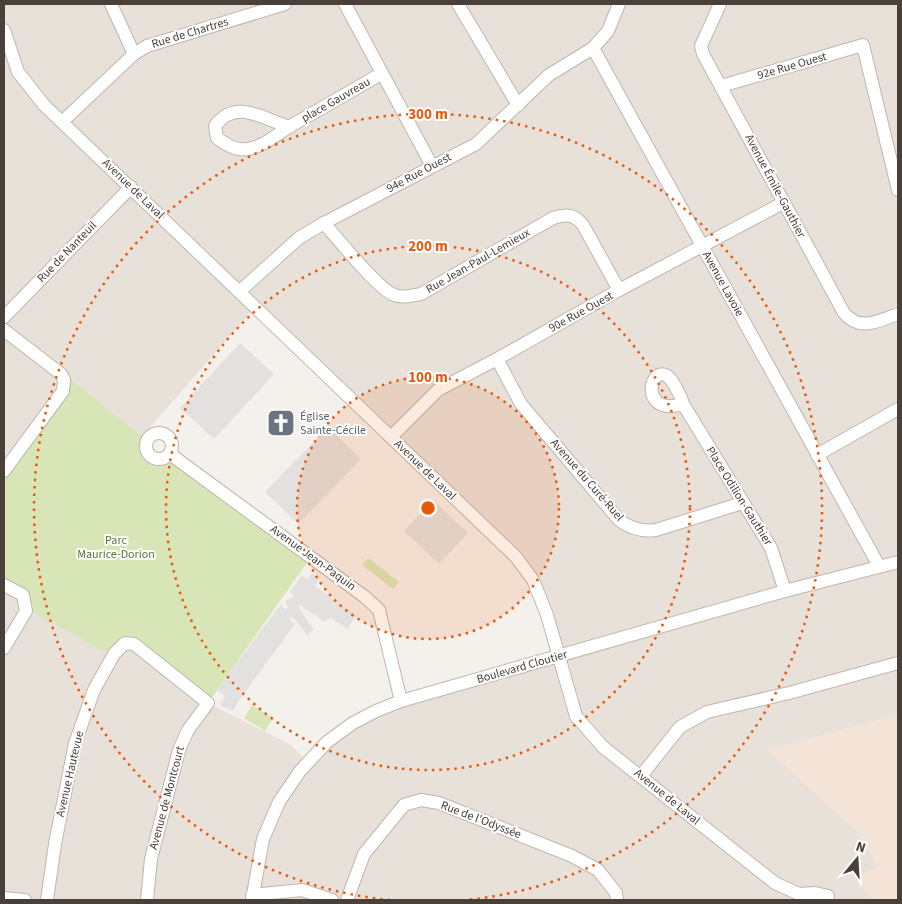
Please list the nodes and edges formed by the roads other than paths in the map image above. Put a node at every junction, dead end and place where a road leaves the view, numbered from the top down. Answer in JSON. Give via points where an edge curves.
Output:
{"nodes":[{"id":1,"x":110,"y":4,"type":"edge"},
{"id":2,"x":285,"y":4,"type":"edge"},
{"id":3,"x":345,"y":4,"type":"edge"},
{"id":4,"x":458,"y":4,"type":"edge"},
{"id":5,"x":619,"y":4,"type":"edge"},
{"id":6,"x":720,"y":4,"type":"edge"},
{"id":7,"x":4,"y":30,"type":"edge"},
{"id":8,"x":593,"y":48,"type":"junction"},
{"id":9,"x":134,"y":54,"type":"junction"},
{"id":10,"x":382,"y":73,"type":"junction"},
{"id":11,"x":721,"y":86,"type":"junction"},
{"id":12,"x":518,"y":105,"type":"junction"},
{"id":13,"x":62,"y":122,"type":"junction"},
{"id":14,"x":290,"y":127,"type":"junction"},
{"id":15,"x":432,"y":166,"type":"junction"},
{"id":16,"x":131,"y":187,"type":"junction"},
{"id":17,"x":898,"y":190,"type":"edge"},
{"id":18,"x":783,"y":203,"type":"junction"},
{"id":19,"x":324,"y":223,"type":"junction"},
{"id":20,"x":702,"y":247,"type":"junction"},
{"id":21,"x":619,"y":290,"type":"junction"},
{"id":22,"x":240,"y":291,"type":"junction"},
{"id":23,"x":898,"y":314,"type":"edge"},
{"id":24,"x":4,"y":317,"type":"edge"},
{"id":25,"x":4,"y":330,"type":"edge"},
{"id":26,"x":497,"y":359,"type":"junction"},
{"id":27,"x":683,"y":404,"type":"dead end"},
{"id":28,"x":898,"y":409,"type":"edge"},
{"id":29,"x":391,"y":437,"type":"junction"},
{"id":30,"x":170,"y":454,"type":"dead end"},
{"id":31,"x":817,"y":455,"type":"junction"},
{"id":32,"x":4,"y":471,"type":"edge"},
{"id":33,"x":742,"y":503,"type":"junction"},
{"id":34,"x":898,"y":562,"type":"edge"},
{"id":35,"x":879,"y":566,"type":"junction"},
{"id":36,"x":4,"y":585,"type":"edge"},
{"id":37,"x":785,"y":591,"type":"junction"},
{"id":38,"x":4,"y":648,"type":"edge"},
{"id":39,"x":558,"y":656,"type":"junction"},
{"id":40,"x":898,"y":663,"type":"edge"},
{"id":41,"x":401,"y":701,"type":"junction"},
{"id":42,"x":208,"y":703,"type":"joint"},
{"id":43,"x":641,"y":776,"type":"junction"},
{"id":44,"x":828,"y":896,"type":"dead end"},
{"id":45,"x":4,"y":898,"type":"edge"},
{"id":46,"x":252,"y":898,"type":"edge"},
{"id":47,"x":25,"y":900,"type":"edge"},
{"id":48,"x":47,"y":900,"type":"edge"},
{"id":49,"x":147,"y":900,"type":"edge"},
{"id":50,"x":332,"y":900,"type":"edge"},
{"id":51,"x":348,"y":900,"type":"edge"},
{"id":52,"x":618,"y":900,"type":"edge"}],
"edges":[{"from":1,"to":9,"type":"street"},
{"from":2,"to":9,"type":"street","name":"Rue de Chartres","via":[[147,46]]},
{"from":3,"to":10,"type":"street"},
{"from":4,"to":12,"type":"street"},
{"from":5,"to":8,"type":"street","via":[[608,31]]},
{"from":6,"to":11,"type":"street","name":"Avenue Émile-Gauthier","via":[[702,46],[703,54]]},
{"from":7,"to":13,"type":"street","name":"Avenue de Laval","via":[[18,72]]},
{"from":8,"to":12,"type":"street","name":"94e Rue Ouest","via":[[549,75]]},
{"from":8,"to":20,"type":"street","name":"Avenue Lavoie"},
{"from":9,"to":13,"type":"street","name":"Rue de Chartres"},
{"from":10,"to":14,"type":"street","name":"place Gauvreau"},
{"from":10,"to":15,"type":"street"},
{"from":11,"to":17,"type":"street","name":"92e Rue Ouest","via":[[863,45]]},
{"from":11,"to":18,"type":"street","name":"Avenue Émile-Gauthier"},
{"from":12,"to":15,"type":"street","name":"94e Rue Ouest","via":[[476,144]]},
{"from":13,"to":16,"type":"street","name":"Avenue de Laval"},
{"from":14,"to":14,"type":"street","name":"place Gauvreau","via":[[266,143],[238,149],[217,138],[215,126],[220,118],[240,111]]},
{"from":15,"to":19,"type":"street","name":"94e Rue Ouest"},
{"from":16,"to":22,"type":"street","name":"Avenue de Laval"},
{"from":16,"to":24,"type":"street","name":"Rue de Nanteuil"},
{"from":18,"to":20,"type":"street","name":"90e Rue Ouest"},
{"from":18,"to":23,"type":"street","name":"Avenue Émile-Gauthier","via":[[850,320],[864,324]]},
{"from":19,"to":21,"type":"street","name":"Rue Jean-Paul-Lemieux","via":[[384,290],[399,297],[409,297],[421,294],[553,218],[570,215],[583,225]]},
{"from":19,"to":22,"type":"street","name":"94e Rue Ouest","via":[[299,238]]},
{"from":20,"to":21,"type":"street","name":"90e Rue Ouest"},
{"from":20,"to":31,"type":"street","name":"Avenue Lavoie"},
{"from":21,"to":26,"type":"street","name":"90e Rue Ouest"},
{"from":22,"to":29,"type":"street","name":"Avenue de Laval"},
{"from":25,"to":32,"type":"street","via":[[61,374],[64,380],[63,391]]},
{"from":26,"to":29,"type":"street","name":"90e Rue Ouest","via":[[438,390]]},
{"from":26,"to":33,"type":"street","name":"Avenue du Curé-Ruel","via":[[522,404],[627,526],[645,532],[656,530]]},
{"from":27,"to":33,"type":"street","name":"Place Odilion-Gauthier"},
{"from":28,"to":31,"type":"street"},
{"from":29,"to":39,"type":"street","name":"Avenue de Laval","via":[[516,557],[534,580]]},
{"from":30,"to":41,"type":"street","name":"Avenue Jean-Paquin","via":[[365,596],[378,610]]},
{"from":31,"to":35,"type":"street","name":"Avenue Lavoie"},
{"from":33,"to":37,"type":"street","name":"Place Odilion-Gauthier","via":[[771,548]]},
{"from":34,"to":35,"type":"street","name":"Boulevard Cloutier"},
{"from":35,"to":37,"type":"street","name":"Boulevard Cloutier"},
{"from":36,"to":38,"type":"street","via":[[23,595],[26,611]]},
{"from":37,"to":39,"type":"street","name":"Boulevard Cloutier"},
{"from":39,"to":41,"type":"street","name":"Boulevard Cloutier"},
{"from":39,"to":43,"type":"street","name":"Avenue de Laval","via":[[576,716],[603,747]]},
{"from":40,"to":43,"type":"street","via":[[707,712],[680,727]]},
{"from":41,"to":46,"type":"street","name":"Boulevard Cloutier","via":[[353,723],[327,742],[300,771],[279,802],[262,838]]},
{"from":42,"to":48,"type":"street","name":"Avenue Hautevue","via":[[134,644],[124,643],[120,647],[94,690],[75,743]]},
{"from":42,"to":49,"type":"street","name":"Avenue de Montcourt","via":[[188,730],[179,750],[151,860]]},
{"from":43,"to":44,"type":"street","name":"Avenue de Laval","via":[[775,883],[799,894]]},
{"from":45,"to":47,"type":"street"},
{"from":46,"to":50,"type":"street","via":[[302,890]]},
{"from":51,"to":52,"type":"street","name":"Rue de l'Odyssée","via":[[364,854],[404,805],[421,800],[439,803],[572,856],[598,870]]}]}
